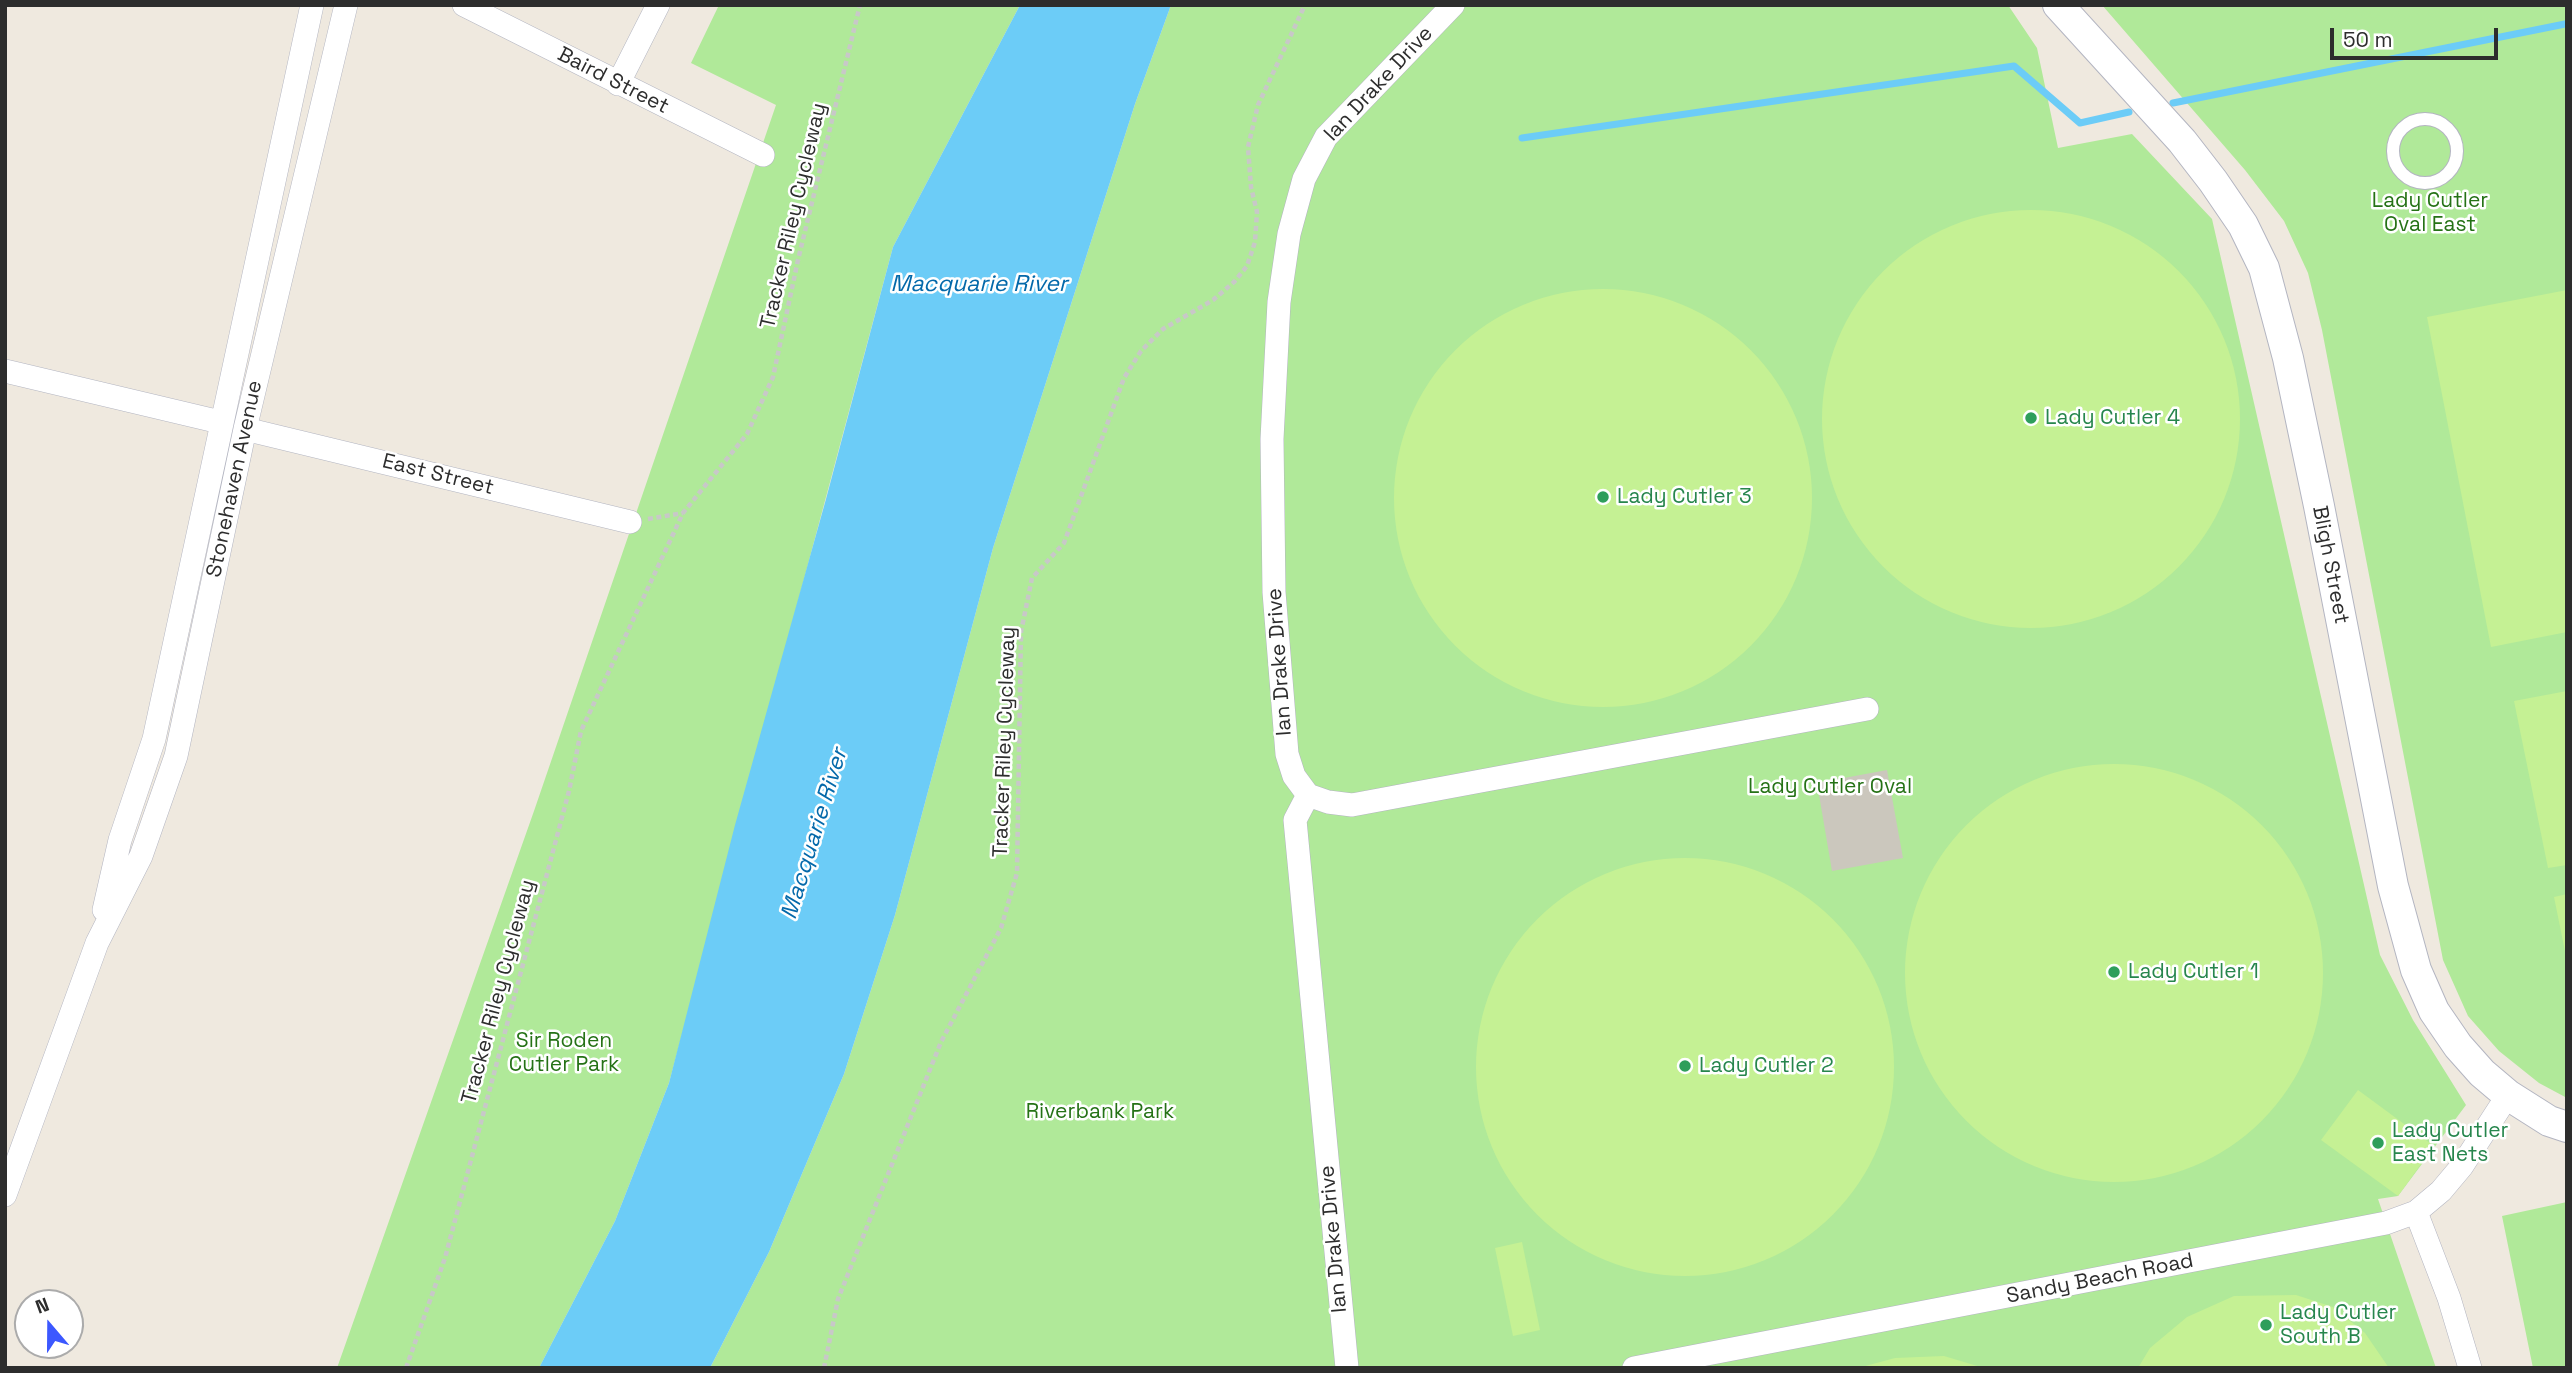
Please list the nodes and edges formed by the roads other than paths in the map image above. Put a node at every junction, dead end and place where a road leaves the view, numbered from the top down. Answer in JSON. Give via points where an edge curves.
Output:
{"nodes":[{"id":1,"x":312,"y":5,"type":"edge"},
{"id":2,"x":346,"y":5,"type":"edge"},
{"id":3,"x":464,"y":5,"type":"edge"},
{"id":4,"x":659,"y":5,"type":"edge"},
{"id":5,"x":1453,"y":5,"type":"edge"},
{"id":6,"x":2058,"y":5,"type":"edge"},
{"id":7,"x":618,"y":84,"type":"junction"},
{"id":8,"x":2417,"y":120,"type":"joint"},
{"id":9,"x":763,"y":155,"type":"dead end"},
{"id":10,"x":5,"y":371,"type":"edge"},
{"id":11,"x":220,"y":422,"type":"junction"},
{"id":12,"x":245,"y":429,"type":"junction"},
{"id":13,"x":630,"y":522,"type":"road end"},
{"id":14,"x":1867,"y":709,"type":"dead end"},
{"id":15,"x":1308,"y":795,"type":"junction"},
{"id":16,"x":97,"y":943,"type":"junction"},
{"id":17,"x":2508,"y":1094,"type":"junction"},
{"id":18,"x":2567,"y":1127,"type":"edge"},
{"id":19,"x":5,"y":1195,"type":"edge"},
{"id":20,"x":2416,"y":1212,"type":"junction"},
{"id":21,"x":1347,"y":1368,"type":"edge"},
{"id":22,"x":1634,"y":1368,"type":"edge"},
{"id":23,"x":2470,"y":1368,"type":"edge"}],
"edges":[{"from":1,"to":11,"type":"street","name":"Stonehaven Avenue"},
{"from":2,"to":12,"type":"street","name":"Stonehaven Avenue"},
{"from":3,"to":7,"type":"street","name":"Baird Street"},
{"from":4,"to":7,"type":"street"},
{"from":5,"to":15,"type":"street","name":"Ian Drake Drive","via":[[1326,137],[1304,179],[1289,234],[1279,302],[1272,439],[1274,592],[1287,754],[1294,776]]},
{"from":6,"to":17,"type":"street","name":"Bligh Street","via":[[2182,141],[2243,225],[2264,268],[2288,358],[2403,930],[2434,1012],[2482,1073]]},
{"from":7,"to":9,"type":"street","name":"Baird Street"},
{"from":8,"to":8,"type":"lane","via":[[2440,122],[2452,134],[2457,149],[2454,164],[2437,181],[2421,183],[2406,177],[2395,165],[2392,149],[2398,134]]},
{"from":10,"to":11,"type":"street"},
{"from":11,"to":16,"type":"street","name":"Stonehaven Avenue","via":[[154,739],[120,840]]},
{"from":12,"to":13,"type":"street","name":"East Street"},
{"from":12,"to":16,"type":"street","name":"Stonehaven Avenue","via":[[176,756],[141,856]]},
{"from":14,"to":15,"type":"street","via":[[1352,805]]},
{"from":15,"to":21,"type":"street","name":"Ian Drake Drive","via":[[1295,820]]},
{"from":16,"to":19,"type":"street","name":"Stonehaven Avenue"},
{"from":17,"to":18,"type":"street","name":"Bligh Street","via":[[2549,1121]]},
{"from":17,"to":20,"type":"street","name":"Sandy Beach Road","via":[[2462,1166]]},
{"from":20,"to":22,"type":"street","name":"Sandy Beach Road","via":[[2355,1231]]},
{"from":20,"to":23,"type":"street"}]}
